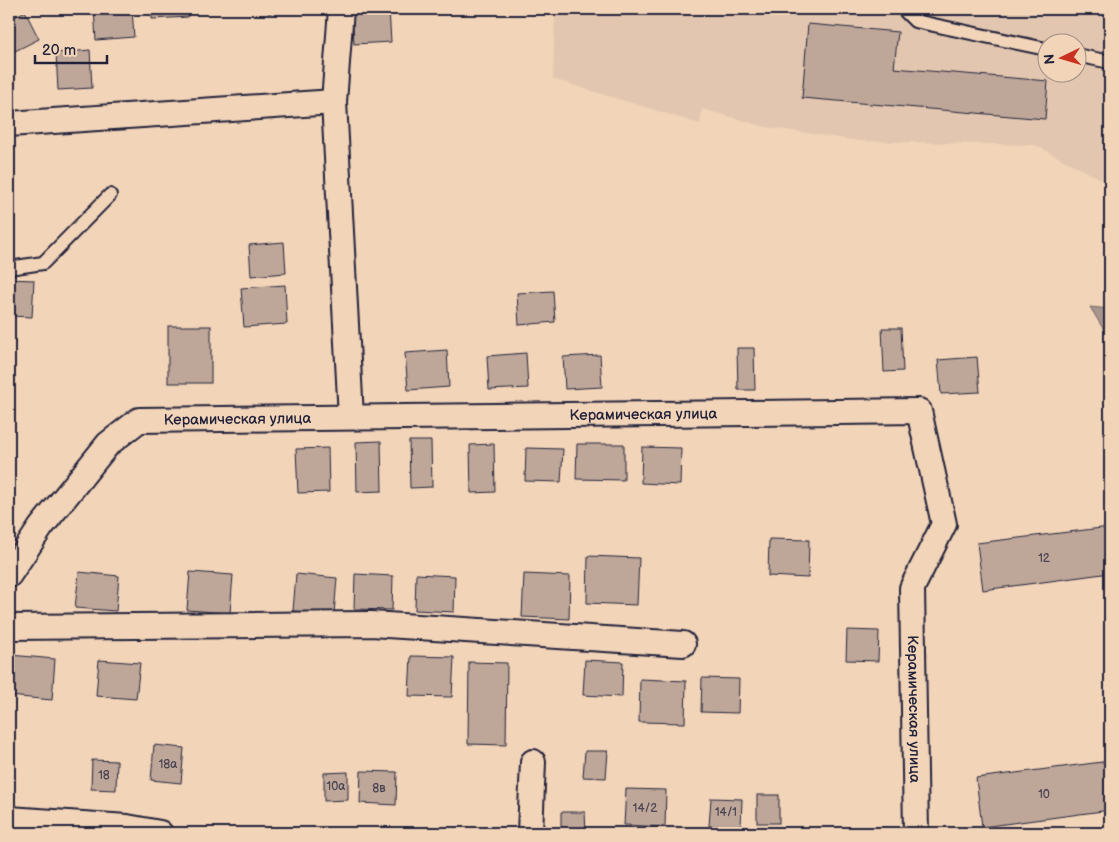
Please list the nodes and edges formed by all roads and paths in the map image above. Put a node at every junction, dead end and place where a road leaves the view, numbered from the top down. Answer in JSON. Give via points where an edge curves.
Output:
{"nodes":[{"id":1,"x":341,"y":9,"type":"edge"},
{"id":2,"x":903,"y":9,"type":"edge"},
{"id":3,"x":1036,"y":47,"type":"edge"},
{"id":4,"x":1086,"y":57,"type":"edge"},
{"id":5,"x":1110,"y":62,"type":"edge"},
{"id":6,"x":334,"y":102,"type":"junction"},
{"id":7,"x":9,"y":124,"type":"edge"},
{"id":8,"x":110,"y":195,"type":"dead end"},
{"id":9,"x":9,"y":268,"type":"edge"},
{"id":10,"x":351,"y":417,"type":"junction"},
{"id":11,"x":9,"y":575,"type":"edge"},
{"id":12,"x":9,"y":627,"type":"edge"},
{"id":13,"x":683,"y":644,"type":"dead end"},
{"id":14,"x":533,"y":762,"type":"dead end"},
{"id":15,"x":9,"y":820,"type":"edge"},
{"id":16,"x":160,"y":833,"type":"edge"},
{"id":17,"x":530,"y":833,"type":"edge"},
{"id":18,"x":916,"y":833,"type":"edge"}],
"edges":[{"from":1,"to":6,"type":"street"},
{"from":2,"to":3,"type":"lane","via":[[915,21]]},
{"from":4,"to":5,"type":"lane"},
{"from":6,"to":7,"type":"street"},
{"from":6,"to":10,"type":"street"},
{"from":8,"to":9,"type":"lane","via":[[43,263]]},
{"from":10,"to":11,"type":"street","name":"Керамическая улица","via":[[139,420],[108,444],[41,527]]},
{"from":10,"to":18,"type":"street","name":"Керамическая улица","via":[[919,411],[944,524],[912,588]]},
{"from":12,"to":13,"type":"street","via":[[371,624]]},
{"from":14,"to":17,"type":"street"},
{"from":15,"to":16,"type":"street","via":[[127,827]]}]}
